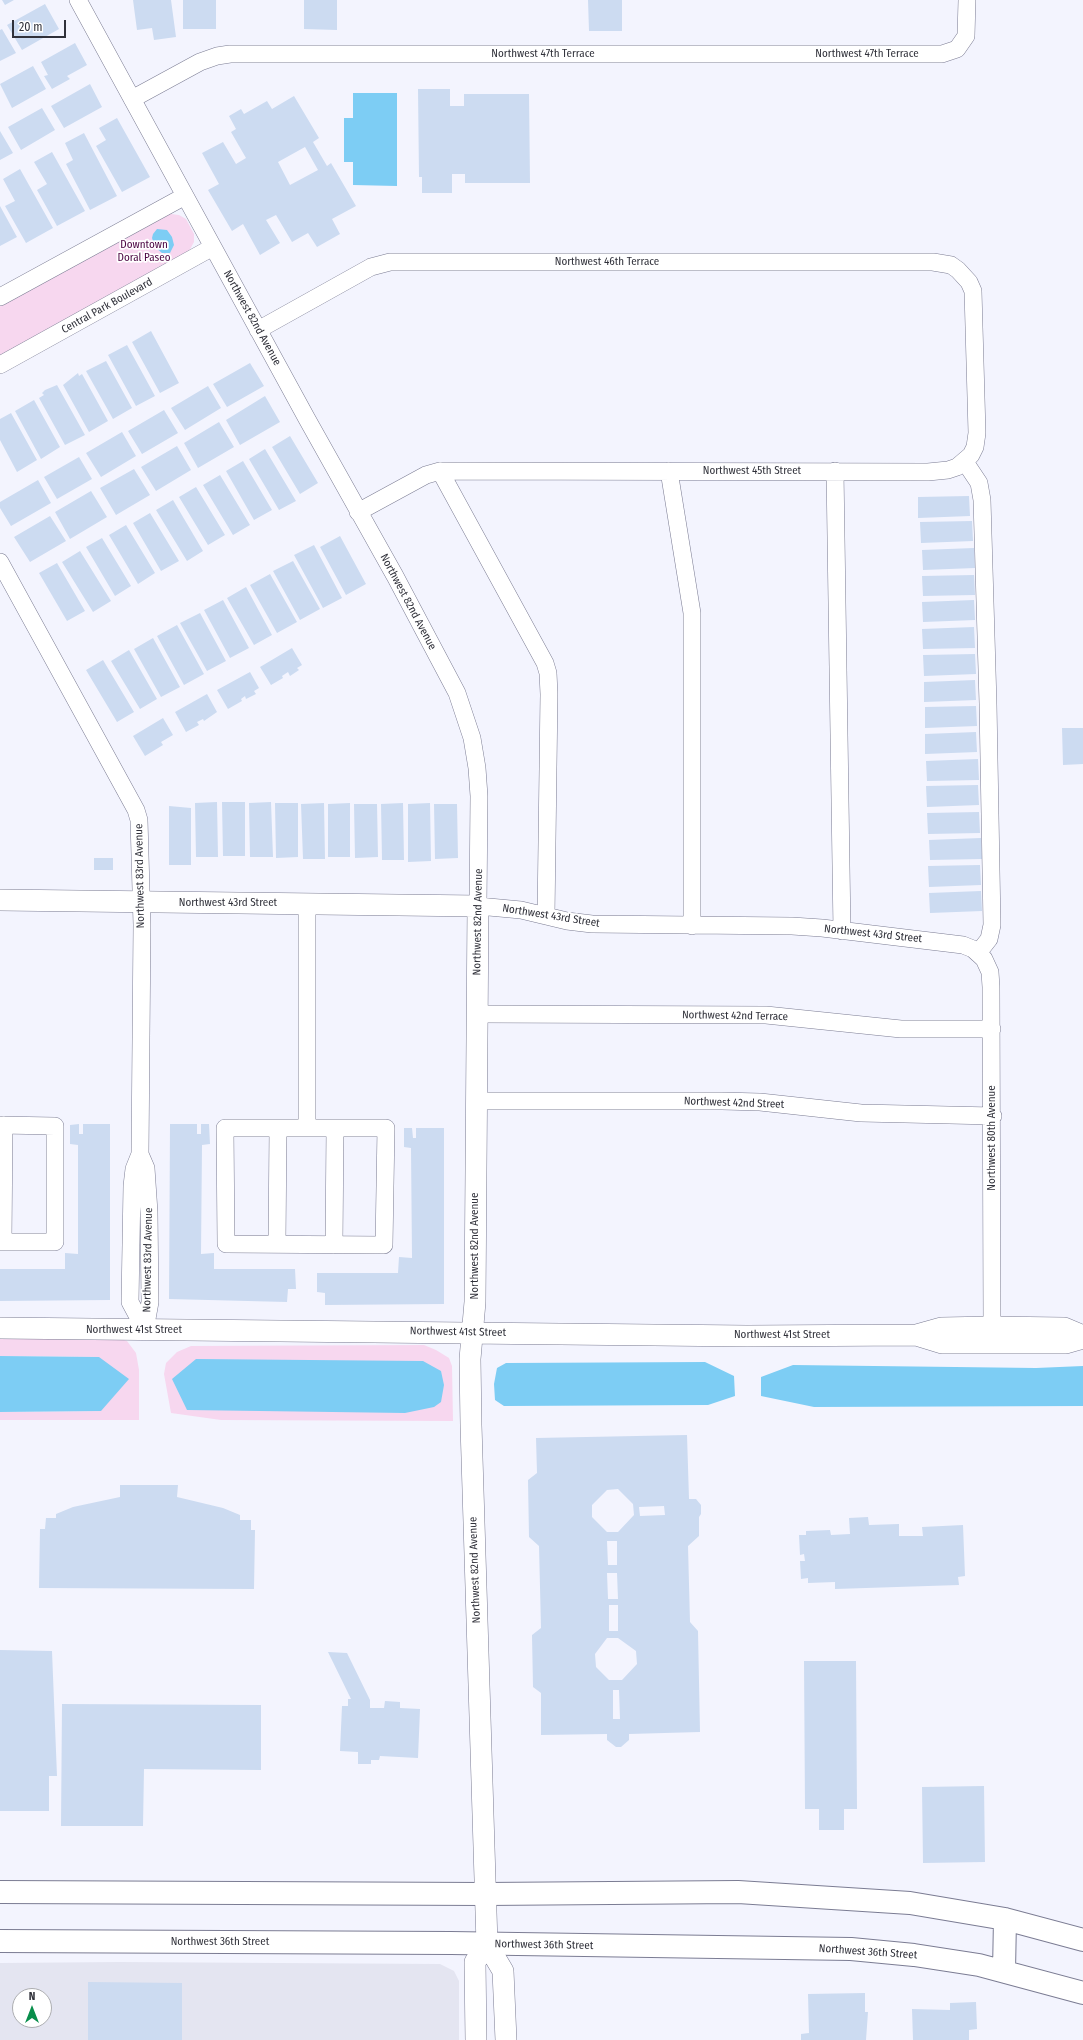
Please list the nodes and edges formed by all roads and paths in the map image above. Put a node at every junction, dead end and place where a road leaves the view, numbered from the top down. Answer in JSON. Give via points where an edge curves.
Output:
{"nodes":[{"id":1,"x":78,"y":0,"type":"edge"},
{"id":2,"x":966,"y":0,"type":"edge"},
{"id":3,"x":132,"y":99,"type":"junction"},
{"id":4,"x":185,"y":196,"type":"junction"},
{"id":5,"x":213,"y":247,"type":"junction"},
{"id":6,"x":0,"y":297,"type":"edge"},
{"id":7,"x":258,"y":330,"type":"junction"},
{"id":8,"x":0,"y":365,"type":"edge"},
{"id":9,"x":965,"y":462,"type":"junction"},
{"id":10,"x":440,"y":471,"type":"junction"},
{"id":11,"x":669,"y":471,"type":"junction"},
{"id":12,"x":835,"y":471,"type":"junction"},
{"id":13,"x":358,"y":512,"type":"junction"},
{"id":14,"x":0,"y":562,"type":"edge"},
{"id":15,"x":0,"y":900,"type":"edge"},
{"id":16,"x":142,"y":902,"type":"junction"},
{"id":17,"x":307,"y":904,"type":"junction"},
{"id":18,"x":478,"y":906,"type":"junction"},
{"id":19,"x":546,"y":916,"type":"junction"},
{"id":20,"x":692,"y":926,"type":"junction"},
{"id":21,"x":842,"y":931,"type":"junction"},
{"id":22,"x":978,"y":953,"type":"junction"},
{"id":23,"x":476,"y":1014,"type":"junction"},
{"id":24,"x":992,"y":1029,"type":"junction"},
{"id":25,"x":476,"y":1101,"type":"junction"},
{"id":26,"x":993,"y":1116,"type":"junction"},
{"id":27,"x":2,"y":1125,"type":"edge"},
{"id":28,"x":278,"y":1128,"type":"junction"},
{"id":29,"x":307,"y":1128,"type":"junction"},
{"id":30,"x":335,"y":1128,"type":"junction"},
{"id":31,"x":1,"y":1242,"type":"edge"},
{"id":32,"x":277,"y":1244,"type":"junction"},
{"id":33,"x":334,"y":1244,"type":"junction"},
{"id":34,"x":992,"y":1327,"type":"junction"},
{"id":35,"x":0,"y":1328,"type":"edge"},
{"id":36,"x":145,"y":1330,"type":"junction"},
{"id":37,"x":472,"y":1332,"type":"junction"},
{"id":38,"x":916,"y":1335,"type":"junction"},
{"id":39,"x":1083,"y":1337,"type":"edge"},
{"id":40,"x":0,"y":1892,"type":"edge"},
{"id":41,"x":485,"y":1894,"type":"junction"},
{"id":42,"x":1005,"y":1919,"type":"junction"},
{"id":43,"x":1083,"y":1940,"type":"edge"},
{"id":44,"x":0,"y":1941,"type":"edge"},
{"id":45,"x":487,"y":1944,"type":"junction"},
{"id":46,"x":1004,"y":1971,"type":"junction"},
{"id":47,"x":1083,"y":1993,"type":"edge"},
{"id":48,"x":476,"y":2040,"type":"edge"},
{"id":49,"x":506,"y":2040,"type":"edge"}],
"edges":[{"from":1,"to":3,"type":"street","name":"Northwest 82nd Avenue"},
{"from":2,"to":3,"type":"street","name":"Northwest 47th Terrace","via":[[967,32],[961,45],[952,52],[937,54],[230,54],[200,62]]},
{"from":3,"to":4,"type":"street","name":"Northwest 82nd Avenue"},
{"from":4,"to":5,"type":"street","name":"Northwest 82nd Avenue"},
{"from":4,"to":6,"type":"street"},
{"from":5,"to":7,"type":"street","name":"Northwest 82nd Avenue"},
{"from":5,"to":8,"type":"street","name":"Central Park Boulevard"},
{"from":7,"to":9,"type":"street","name":"Northwest 46th Terrace","via":[[371,268],[390,262],[933,262],[951,265],[967,278],[974,299],[978,434],[975,447]]},
{"from":7,"to":13,"type":"street","name":"Northwest 82nd Avenue"},
{"from":9,"to":12,"type":"street","name":"Northwest 45th Street","via":[[957,467],[939,471]]},
{"from":9,"to":22,"type":"street","via":[[979,483],[982,500],[988,696],[992,925],[989,939]]},
{"from":10,"to":11,"type":"street","name":"Northwest 45th Street"},
{"from":10,"to":13,"type":"street","name":"Northwest 45th Street","via":[[426,475]]},
{"from":10,"to":19,"type":"street","via":[[545,663],[548,673]]},
{"from":11,"to":12,"type":"street","name":"Northwest 45th Street"},
{"from":11,"to":20,"type":"street","via":[[692,613]]},
{"from":12,"to":21,"type":"street"},
{"from":13,"to":18,"type":"street","name":"Northwest 82nd Avenue","via":[[451,681],[468,723],[478,782]]},
{"from":14,"to":16,"type":"street","name":"Northwest 83rd Avenue","via":[[138,815]]},
{"from":15,"to":16,"type":"street","name":"Northwest 43rd Street"},
{"from":16,"to":17,"type":"street","name":"Northwest 43rd Street"},
{"from":16,"to":36,"type":"street","name":"Northwest 83rd Avenue","via":[[140,1154],[134,1169],[132,1186],[130,1302]]},
{"from":17,"to":18,"type":"street","name":"Northwest 43rd Street"},
{"from":17,"to":29,"type":"street"},
{"from":18,"to":19,"type":"street","name":"Northwest 43rd Street","via":[[513,908]]},
{"from":18,"to":23,"type":"street","name":"Northwest 82nd Avenue"},
{"from":19,"to":20,"type":"street","name":"Northwest 43rd Street","via":[[599,925]]},
{"from":20,"to":21,"type":"street","name":"Northwest 43rd Street","via":[[792,926]]},
{"from":21,"to":22,"type":"street","name":"Northwest 43rd Street","via":[[953,943]]},
{"from":22,"to":24,"type":"street","name":"Northwest 80th Avenue","via":[[990,972]]},
{"from":23,"to":24,"type":"street","name":"Northwest 42nd Terrace","via":[[766,1015],[901,1029]]},
{"from":23,"to":25,"type":"street","name":"Northwest 82nd Avenue"},
{"from":24,"to":26,"type":"street","name":"Northwest 80th Avenue"},
{"from":25,"to":26,"type":"street","name":"Northwest 42nd Street","via":[[760,1102],[861,1114]]},
{"from":25,"to":37,"type":"street","name":"Northwest 82nd Avenue","via":[[475,1302]]},
{"from":26,"to":34,"type":"street","name":"Northwest 80th Avenue"},
{"from":27,"to":31,"type":"street"},
{"from":27,"to":31,"type":"street","via":[[55,1126],[55,1242]]},
{"from":28,"to":29,"type":"street"},
{"from":28,"to":32,"type":"street"},
{"from":28,"to":32,"type":"street","via":[[225,1128],[226,1244]]},
{"from":29,"to":30,"type":"street"},
{"from":30,"to":33,"type":"street"},
{"from":30,"to":33,"type":"street","via":[[386,1128],[384,1245]]},
{"from":32,"to":33,"type":"street"},
{"from":34,"to":38,"type":"street","name":"Northwest 41st Street","via":[[941,1328]]},
{"from":34,"to":39,"type":"street","name":"Northwest 41st Street","via":[[1064,1328]]},
{"from":35,"to":36,"type":"street","name":"Northwest 41st Street"},
{"from":36,"to":37,"type":"street","name":"Northwest 41st Street"},
{"from":37,"to":38,"type":"street","name":"Northwest 41st Street"},
{"from":37,"to":41,"type":"street","name":"Northwest 82nd Avenue","via":[[471,1417]]},
{"from":38,"to":39,"type":"street","name":"Northwest 41st Street","via":[[942,1343],[1066,1343]]},
{"from":40,"to":41,"type":"main road"},
{"from":41,"to":42,"type":"main road","via":[[738,1892],[910,1903]]},
{"from":41,"to":45,"type":"street","name":"Northwest 82nd Avenue"},
{"from":42,"to":43,"type":"main road"},
{"from":42,"to":46,"type":"main road"},
{"from":44,"to":45,"type":"main road","name":"Northwest 36th Street"},
{"from":45,"to":46,"type":"main road","name":"Northwest 36th Street","via":[[851,1949],[944,1959]]},
{"from":45,"to":48,"type":"street","via":[[475,1962]]},
{"from":45,"to":49,"type":"street","name":"Northwest 82nd Avenue","via":[[503,1971]]},
{"from":46,"to":47,"type":"main road","name":"Northwest 36th Street"}]}
